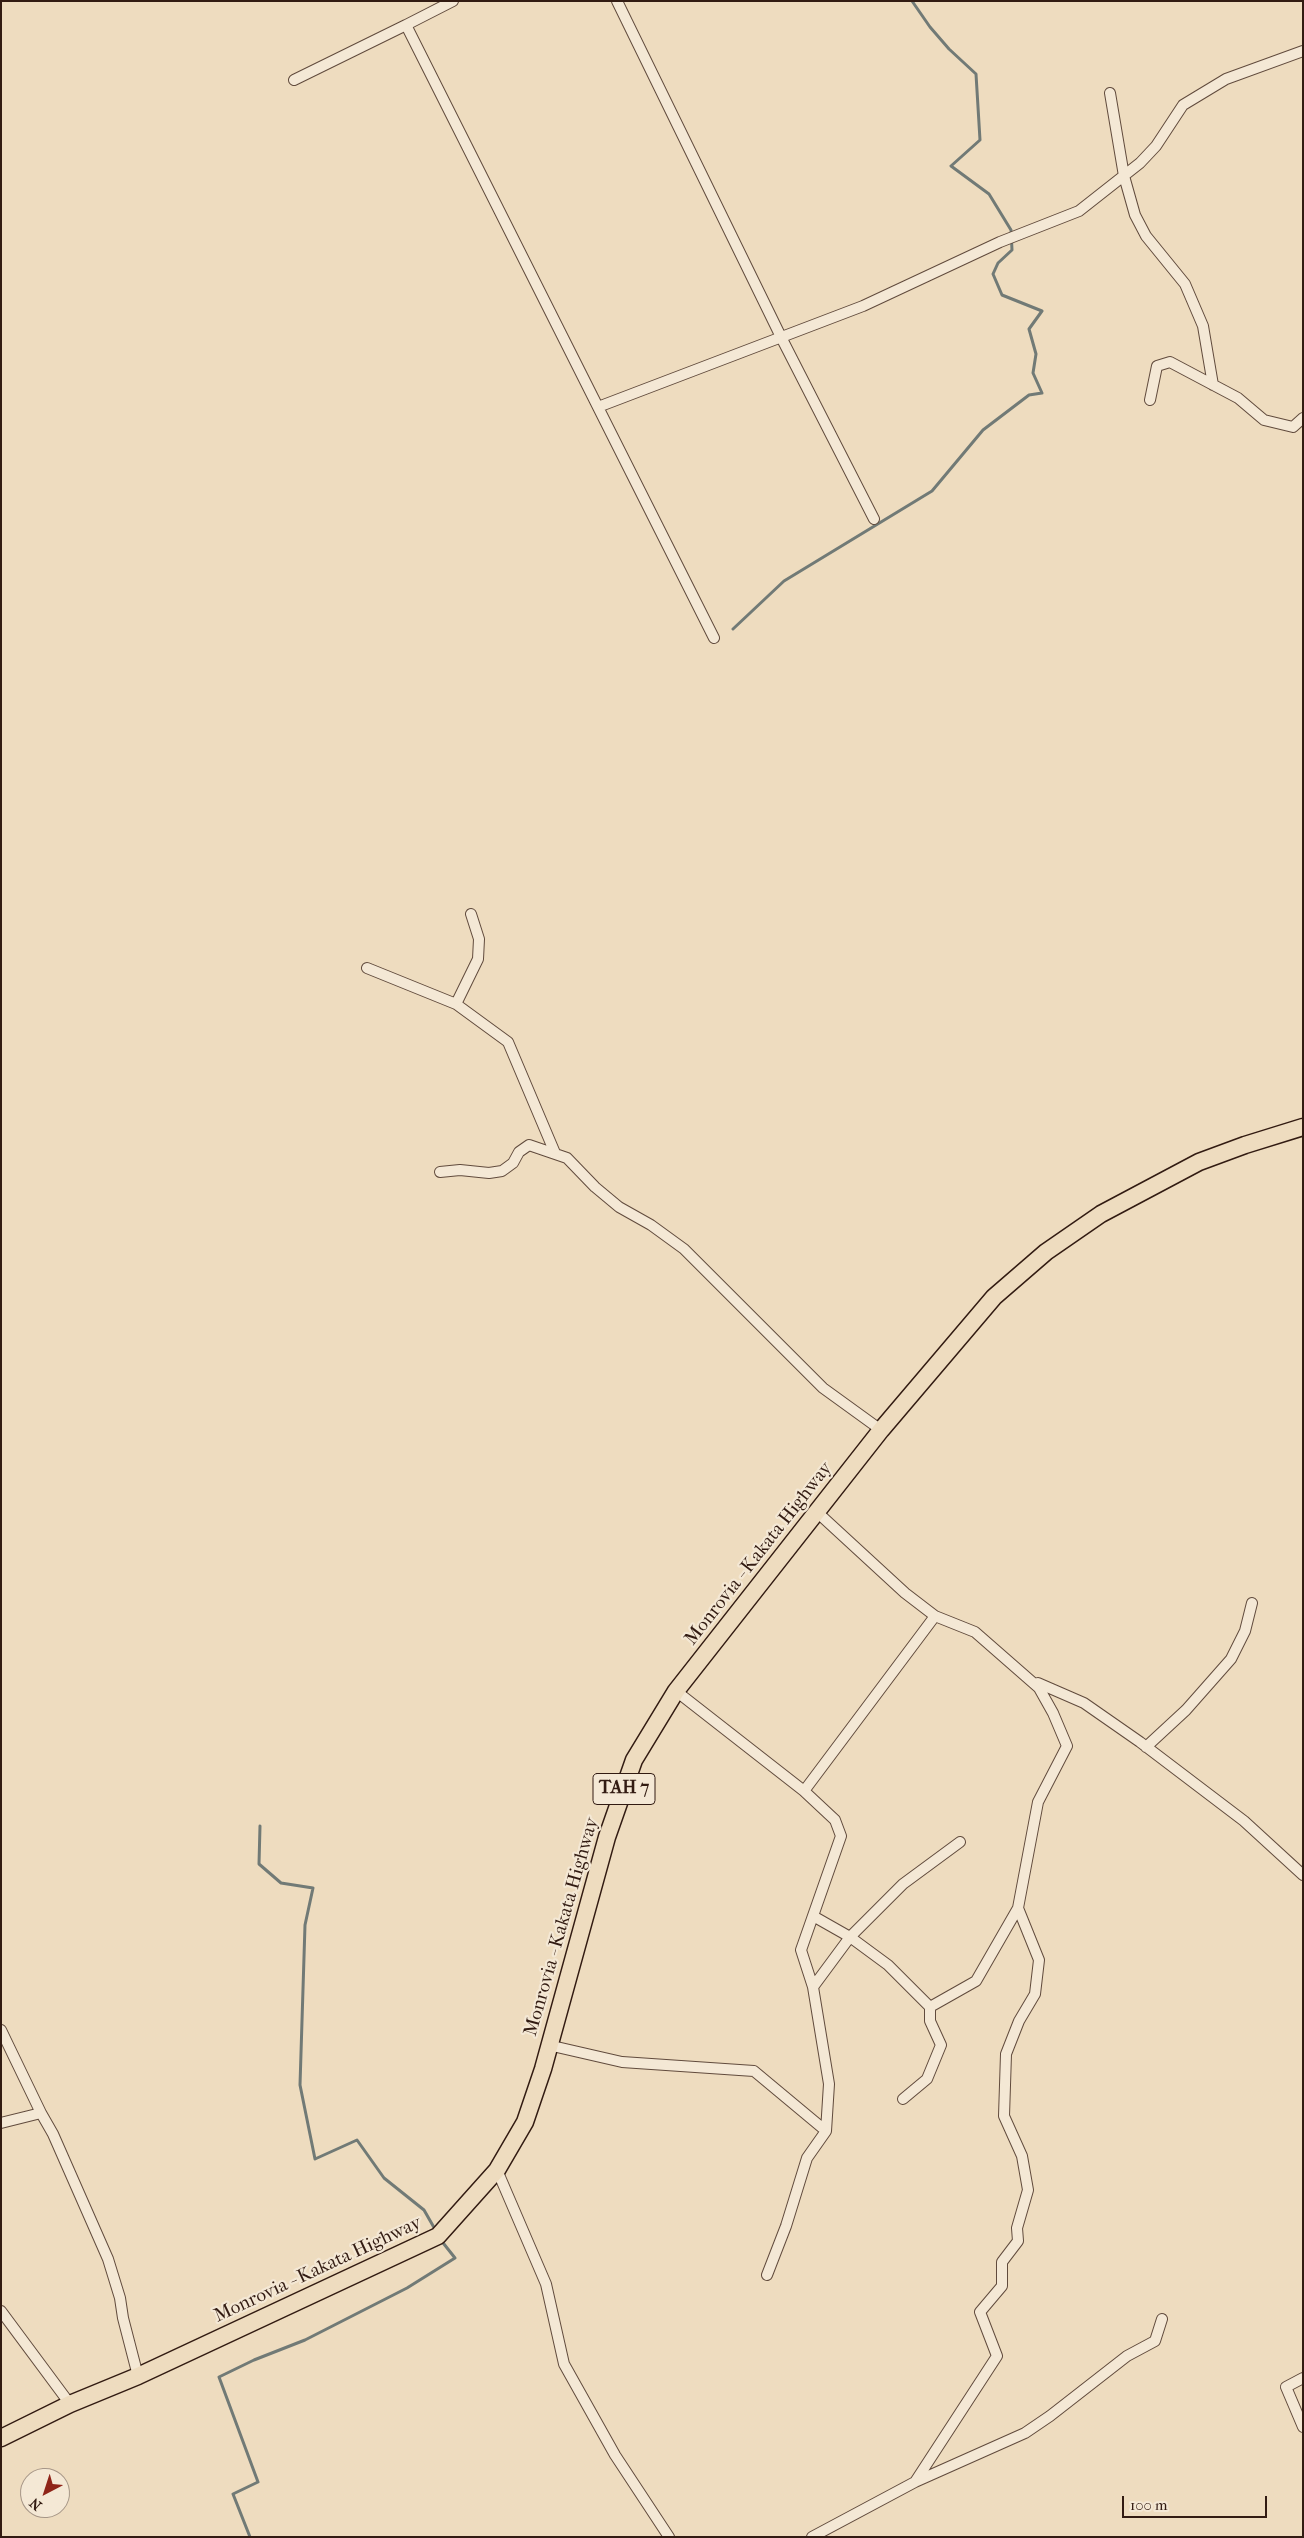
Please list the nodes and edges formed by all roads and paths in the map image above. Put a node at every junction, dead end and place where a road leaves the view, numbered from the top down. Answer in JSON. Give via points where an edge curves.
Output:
{"nodes":[{"id":1,"x":454,"y":1,"type":"edge"},
{"id":2,"x":618,"y":1,"type":"edge"},
{"id":3,"x":406,"y":24,"type":"junction"},
{"id":4,"x":1303,"y":51,"type":"edge"},
{"id":5,"x":294,"y":80,"type":"dead end"},
{"id":6,"x":1110,"y":93,"type":"dead end"},
{"id":7,"x":1124,"y":176,"type":"junction"},
{"id":8,"x":782,"y":339,"type":"junction"},
{"id":9,"x":1213,"y":385,"type":"junction"},
{"id":10,"x":1150,"y":400,"type":"dead end"},
{"id":11,"x":598,"y":407,"type":"junction"},
{"id":12,"x":1303,"y":418,"type":"edge"},
{"id":13,"x":874,"y":520,"type":"dead end"},
{"id":14,"x":714,"y":638,"type":"dead end"},
{"id":15,"x":471,"y":914,"type":"dead end"},
{"id":16,"x":367,"y":968,"type":"dead end"},
{"id":17,"x":456,"y":1004,"type":"junction"},
{"id":18,"x":1303,"y":1127,"type":"edge"},
{"id":19,"x":555,"y":1154,"type":"junction"},
{"id":20,"x":440,"y":1172,"type":"dead end"},
{"id":21,"x":881,"y":1430,"type":"junction"},
{"id":22,"x":817,"y":1512,"type":"junction"},
{"id":23,"x":1252,"y":1603,"type":"dead end"},
{"id":24,"x":935,"y":1616,"type":"junction"},
{"id":25,"x":1038,"y":1683,"type":"dead end"},
{"id":26,"x":676,"y":1691,"type":"junction"},
{"id":27,"x":1146,"y":1747,"type":"junction"},
{"id":28,"x":804,"y":1791,"type":"junction"},
{"id":29,"x":960,"y":1842,"type":"dead end"},
{"id":30,"x":1303,"y":1875,"type":"edge"},
{"id":31,"x":1018,"y":1908,"type":"junction"},
{"id":32,"x":813,"y":1916,"type":"junction"},
{"id":33,"x":850,"y":1937,"type":"junction"},
{"id":34,"x":813,"y":1987,"type":"junction"},
{"id":35,"x":930,"y":2007,"type":"junction"},
{"id":36,"x":1,"y":2030,"type":"edge"},
{"id":37,"x":548,"y":2045,"type":"junction"},
{"id":38,"x":903,"y":2099,"type":"dead end"},
{"id":39,"x":41,"y":2113,"type":"junction"},
{"id":40,"x":1,"y":2123,"type":"edge"},
{"id":41,"x":826,"y":2131,"type":"junction"},
{"id":42,"x":497,"y":2170,"type":"junction"},
{"id":43,"x":767,"y":2276,"type":"dead end"},
{"id":44,"x":1,"y":2311,"type":"edge"},
{"id":45,"x":1162,"y":2319,"type":"dead end"},
{"id":46,"x":138,"y":2376,"type":"junction"},
{"id":47,"x":1303,"y":2378,"type":"edge"},
{"id":48,"x":70,"y":2404,"type":"junction"},
{"id":49,"x":1303,"y":2427,"type":"edge"},
{"id":50,"x":1,"y":2438,"type":"edge"},
{"id":51,"x":914,"y":2482,"type":"junction"},
{"id":52,"x":669,"y":2537,"type":"edge"},
{"id":53,"x":812,"y":2537,"type":"edge"}],
"edges":[{"from":1,"to":3,"type":"street"},
{"from":2,"to":8,"type":"street"},
{"from":3,"to":5,"type":"street"},
{"from":3,"to":11,"type":"street"},
{"from":4,"to":7,"type":"street","via":[[1226,79],[1183,105],[1156,146]]},
{"from":6,"to":7,"type":"street"},
{"from":7,"to":8,"type":"street","via":[[1079,211],[1000,242],[863,306]]},
{"from":7,"to":9,"type":"street","via":[[1138,222],[1185,284],[1196,309],[1203,326]]},
{"from":8,"to":11,"type":"street"},
{"from":8,"to":13,"type":"street"},
{"from":9,"to":10,"type":"street","via":[[1170,362],[1157,366]]},
{"from":9,"to":12,"type":"street","via":[[1238,398],[1264,420],[1293,427]]},
{"from":11,"to":14,"type":"street"},
{"from":15,"to":17,"type":"street","via":[[478,939],[478,958]]},
{"from":16,"to":17,"type":"street"},
{"from":17,"to":19,"type":"street","via":[[508,1042]]},
{"from":18,"to":21,"type":"highway","name":"Monrovia - Kakata Highway","number":"TAH 7","via":[[1200,1162],[1101,1214],[1046,1252],[994,1297]]},
{"from":19,"to":20,"type":"street","via":[[529,1145],[502,1172]]},
{"from":19,"to":21,"type":"street","via":[[567,1158],[619,1207],[651,1224],[684,1249],[823,1388]]},
{"from":21,"to":22,"type":"highway","name":"Monrovia - Kakata Highway","number":"TAH 7"},
{"from":22,"to":24,"type":"street","via":[[905,1593]]},
{"from":22,"to":26,"type":"highway","name":"Monrovia - Kakata Highway","number":"TAH 7"},
{"from":23,"to":27,"type":"street","via":[[1245,1631],[1231,1659],[1186,1710]]},
{"from":24,"to":28,"type":"street"},
{"from":24,"to":31,"type":"street","via":[[975,1632],[1039,1688],[1067,1746],[1038,1802]]},
{"from":25,"to":27,"type":"street","via":[[1084,1703]]},
{"from":26,"to":28,"type":"street"},
{"from":26,"to":37,"type":"highway","name":"Monrovia - Kakata Highway","number":"TAH 7","via":[[634,1760],[607,1837]]},
{"from":27,"to":30,"type":"street","via":[[1244,1821]]},
{"from":28,"to":32,"type":"street","via":[[835,1820],[841,1836]]},
{"from":29,"to":33,"type":"street","via":[[903,1884]]},
{"from":31,"to":35,"type":"street","via":[[976,1981]]},
{"from":31,"to":51,"type":"street","via":[[1038,1960],[1035,1994],[1019,2021],[1006,2054],[1004,2116],[1022,2156],[1028,2190],[1017,2228],[1018,2241],[1002,2262],[1002,2286],[980,2312],[997,2356]]},
{"from":32,"to":33,"type":"street"},
{"from":32,"to":34,"type":"street","via":[[801,1950]]},
{"from":33,"to":34,"type":"street"},
{"from":33,"to":35,"type":"street","via":[[888,1965]]},
{"from":34,"to":41,"type":"street","via":[[829,2084]]},
{"from":35,"to":38,"type":"street","via":[[930,2021],[941,2045],[927,2079]]},
{"from":36,"to":39,"type":"street"},
{"from":37,"to":41,"type":"street","via":[[622,2062],[754,2071]]},
{"from":37,"to":42,"type":"highway","name":"Monrovia - Kakata Highway","number":"TAH 7","via":[[525,2122]]},
{"from":39,"to":40,"type":"street"},
{"from":39,"to":46,"type":"street","via":[[108,2259]]},
{"from":41,"to":43,"type":"street","via":[[807,2158]]},
{"from":42,"to":46,"type":"highway","name":"Monrovia - Kakata Highway","number":"TAH 7","via":[[438,2236]]},
{"from":42,"to":52,"type":"street","via":[[546,2284],[564,2364],[615,2455]]},
{"from":44,"to":48,"type":"street"},
{"from":45,"to":51,"type":"street","via":[[1155,2341],[1127,2356],[1031,2429]]},
{"from":46,"to":48,"type":"highway","name":"Monrovia - Kakata Highway","number":"TAH 7"},
{"from":47,"to":49,"type":"street","via":[[1286,2388]]},
{"from":48,"to":50,"type":"highway","name":"Monrovia - Kakata Highway","number":"TAH 7"},
{"from":51,"to":53,"type":"street"}]}
